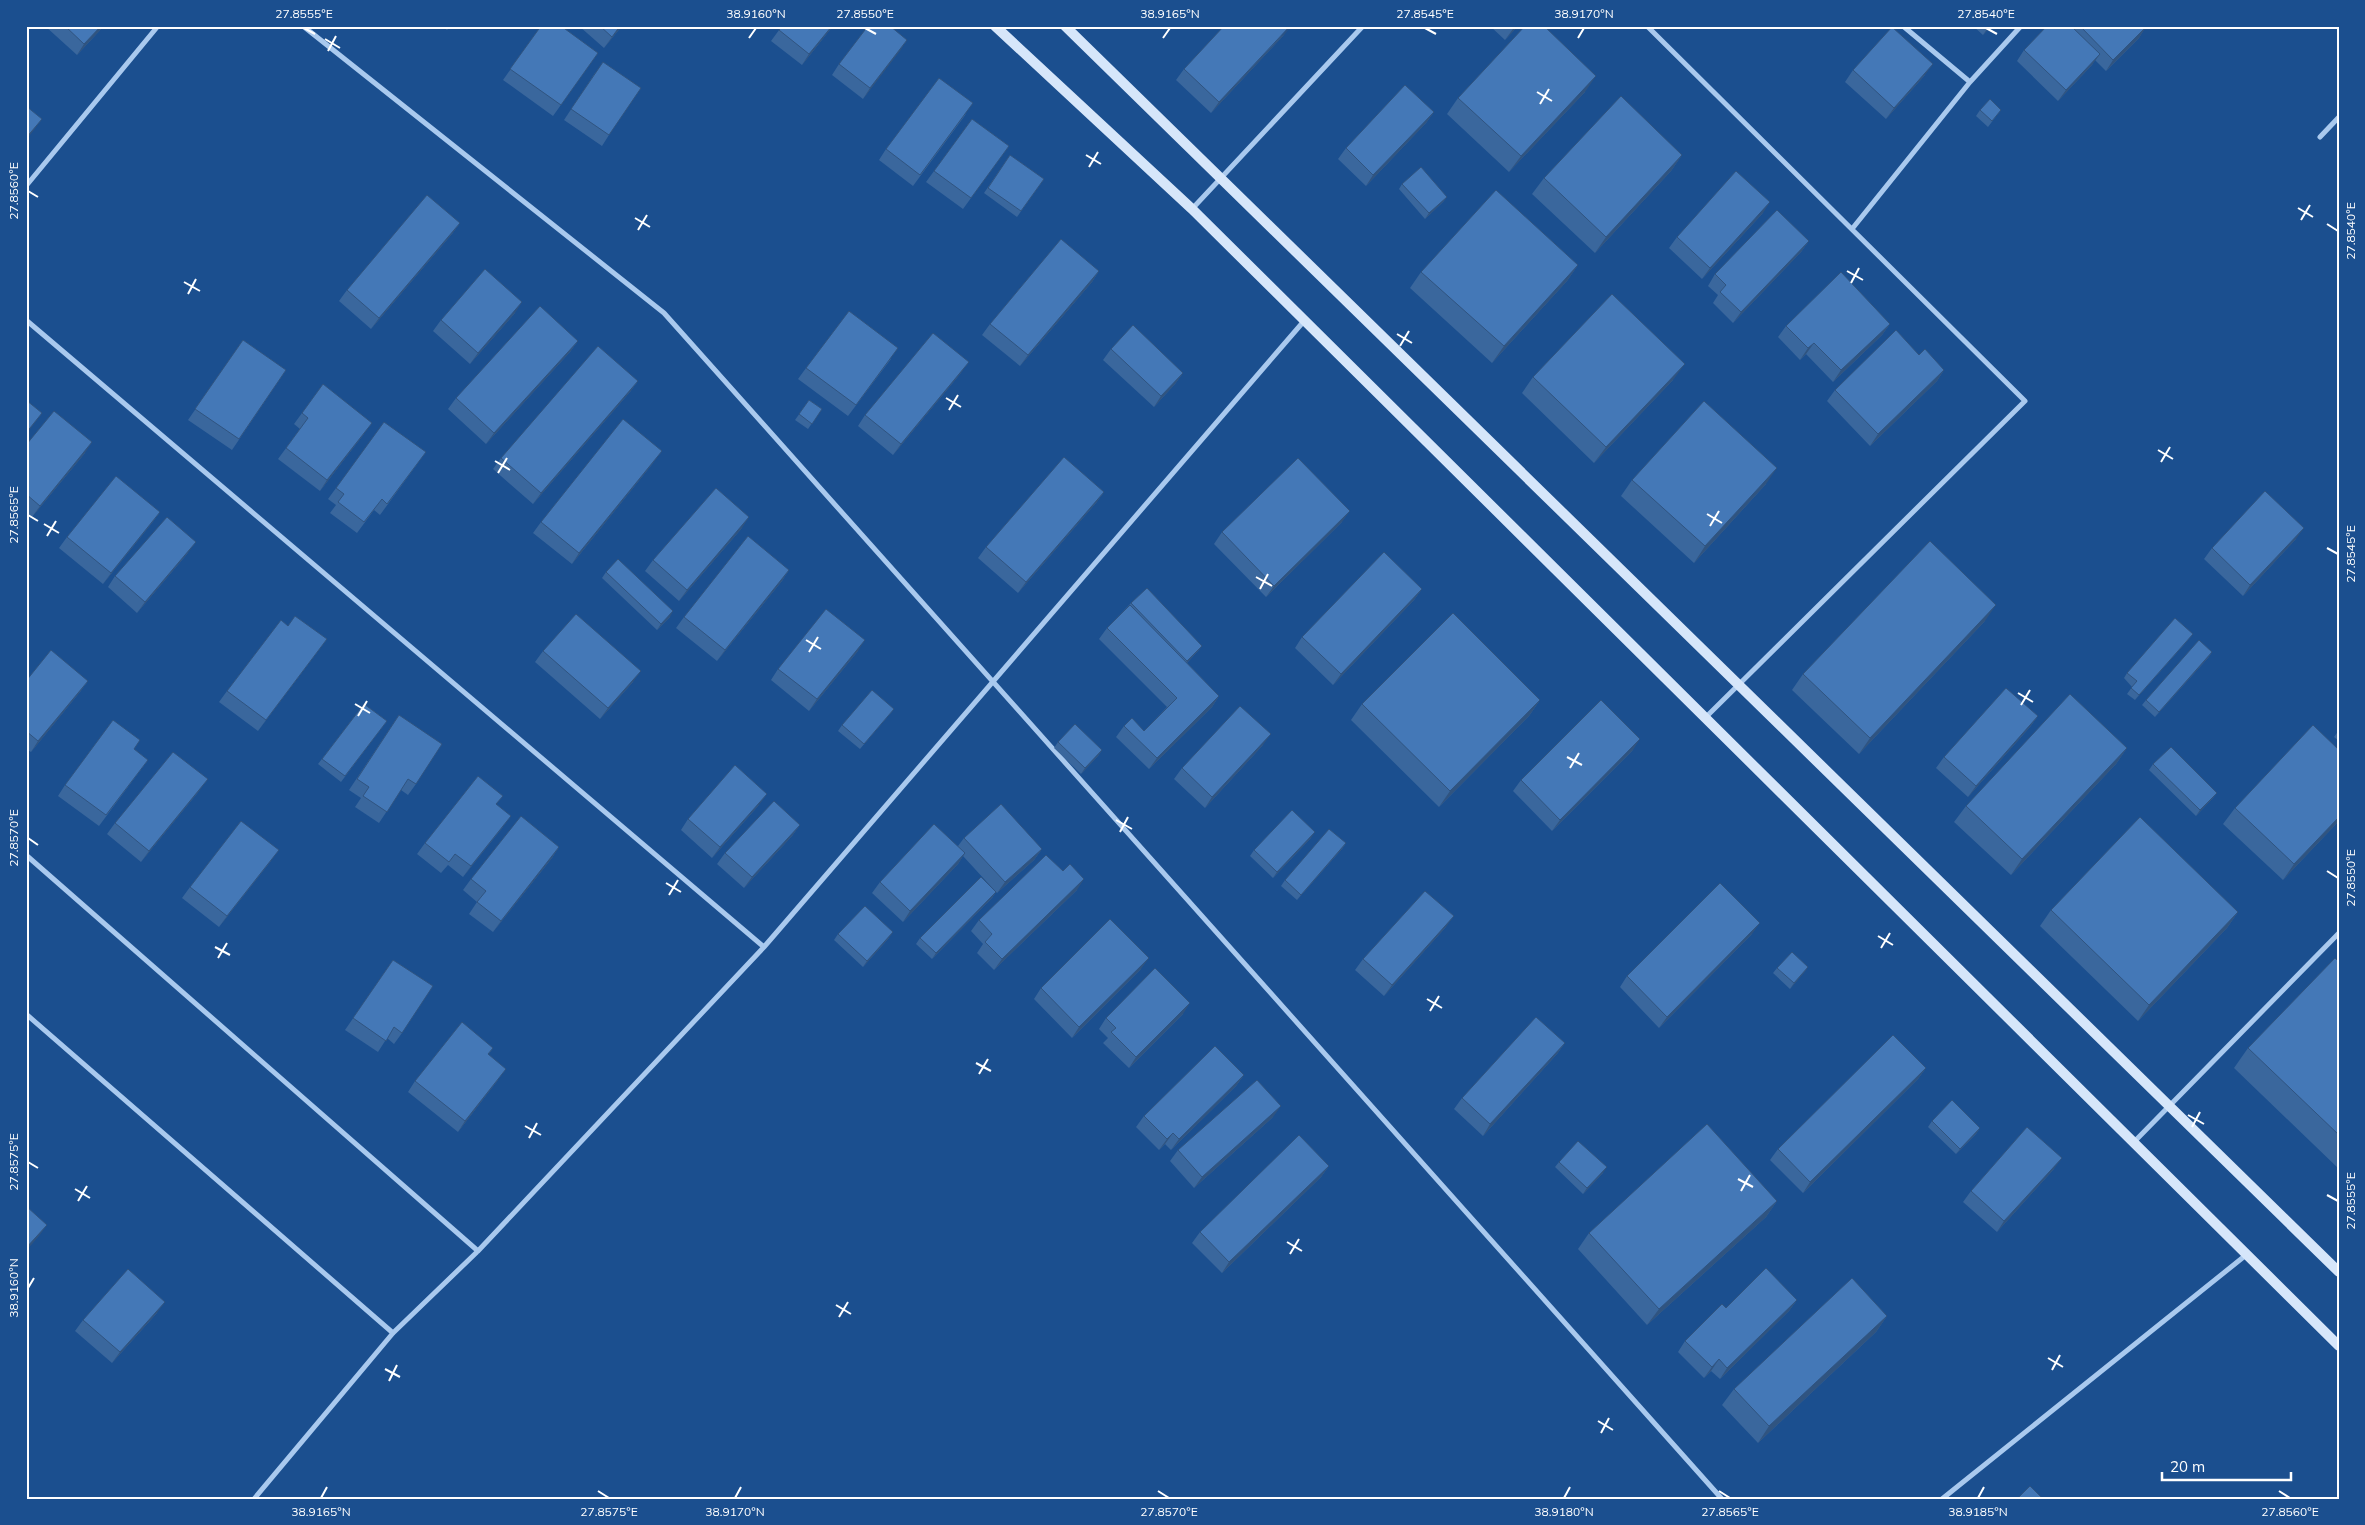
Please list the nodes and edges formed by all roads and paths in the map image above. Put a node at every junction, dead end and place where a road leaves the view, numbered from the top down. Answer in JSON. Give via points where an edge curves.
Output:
{"nodes":[{"id":1,"x":158,"y":26,"type":"edge"},
{"id":2,"x":303,"y":26,"type":"edge"},
{"id":3,"x":995,"y":26,"type":"edge"},
{"id":4,"x":1065,"y":26,"type":"edge"},
{"id":5,"x":1363,"y":26,"type":"edge"},
{"id":6,"x":1647,"y":26,"type":"edge"},
{"id":7,"x":1903,"y":26,"type":"edge"},
{"id":8,"x":2021,"y":26,"type":"edge"},
{"id":9,"x":1970,"y":82,"type":"junction"},
{"id":10,"x":2339,"y":118,"type":"edge"},
{"id":11,"x":2320,"y":137,"type":"dead end"},
{"id":12,"x":1221,"y":178,"type":"junction"},
{"id":13,"x":26,"y":186,"type":"edge"},
{"id":14,"x":1192,"y":209,"type":"junction"},
{"id":15,"x":1852,"y":229,"type":"junction"},
{"id":16,"x":26,"y":320,"type":"edge"},
{"id":17,"x":1304,"y":321,"type":"junction"},
{"id":18,"x":992,"y":684,"type":"junction"},
{"id":19,"x":1739,"y":685,"type":"junction"},
{"id":20,"x":1705,"y":718,"type":"junction"},
{"id":21,"x":26,"y":855,"type":"edge"},
{"id":22,"x":2339,"y":933,"type":"edge"},
{"id":23,"x":764,"y":947,"type":"junction"},
{"id":24,"x":26,"y":1014,"type":"edge"},
{"id":25,"x":2169,"y":1106,"type":"junction"},
{"id":26,"x":2133,"y":1143,"type":"junction"},
{"id":27,"x":478,"y":1251,"type":"junction"},
{"id":28,"x":2246,"y":1255,"type":"junction"},
{"id":29,"x":2339,"y":1272,"type":"edge"},
{"id":30,"x":393,"y":1333,"type":"junction"},
{"id":31,"x":2339,"y":1346,"type":"edge"},
{"id":32,"x":254,"y":1499,"type":"edge"},
{"id":33,"x":1722,"y":1499,"type":"edge"},
{"id":34,"x":1942,"y":1499,"type":"edge"}],
"edges":[{"from":1,"to":13,"type":"street"},
{"from":2,"to":18,"type":"street","via":[[664,313]]},
{"from":3,"to":14,"type":"street"},
{"from":4,"to":12,"type":"street"},
{"from":5,"to":12,"type":"street"},
{"from":6,"to":15,"type":"street"},
{"from":7,"to":9,"type":"street"},
{"from":8,"to":9,"type":"street"},
{"from":9,"to":15,"type":"street"},
{"from":10,"to":11,"type":"street"},
{"from":12,"to":14,"type":"street"},
{"from":12,"to":19,"type":"street"},
{"from":14,"to":17,"type":"street"},
{"from":15,"to":19,"type":"street","via":[[2026,400]]},
{"from":16,"to":23,"type":"street"},
{"from":17,"to":18,"type":"street"},
{"from":17,"to":20,"type":"street"},
{"from":18,"to":23,"type":"street"},
{"from":18,"to":33,"type":"street"},
{"from":19,"to":20,"type":"street"},
{"from":19,"to":25,"type":"street"},
{"from":20,"to":26,"type":"street"},
{"from":21,"to":27,"type":"street"},
{"from":22,"to":25,"type":"street"},
{"from":23,"to":27,"type":"street"},
{"from":24,"to":30,"type":"street"},
{"from":25,"to":26,"type":"street"},
{"from":25,"to":29,"type":"street"},
{"from":26,"to":28,"type":"street"},
{"from":27,"to":30,"type":"street"},
{"from":28,"to":31,"type":"street"},
{"from":28,"to":34,"type":"street"},
{"from":30,"to":32,"type":"street"}]}
